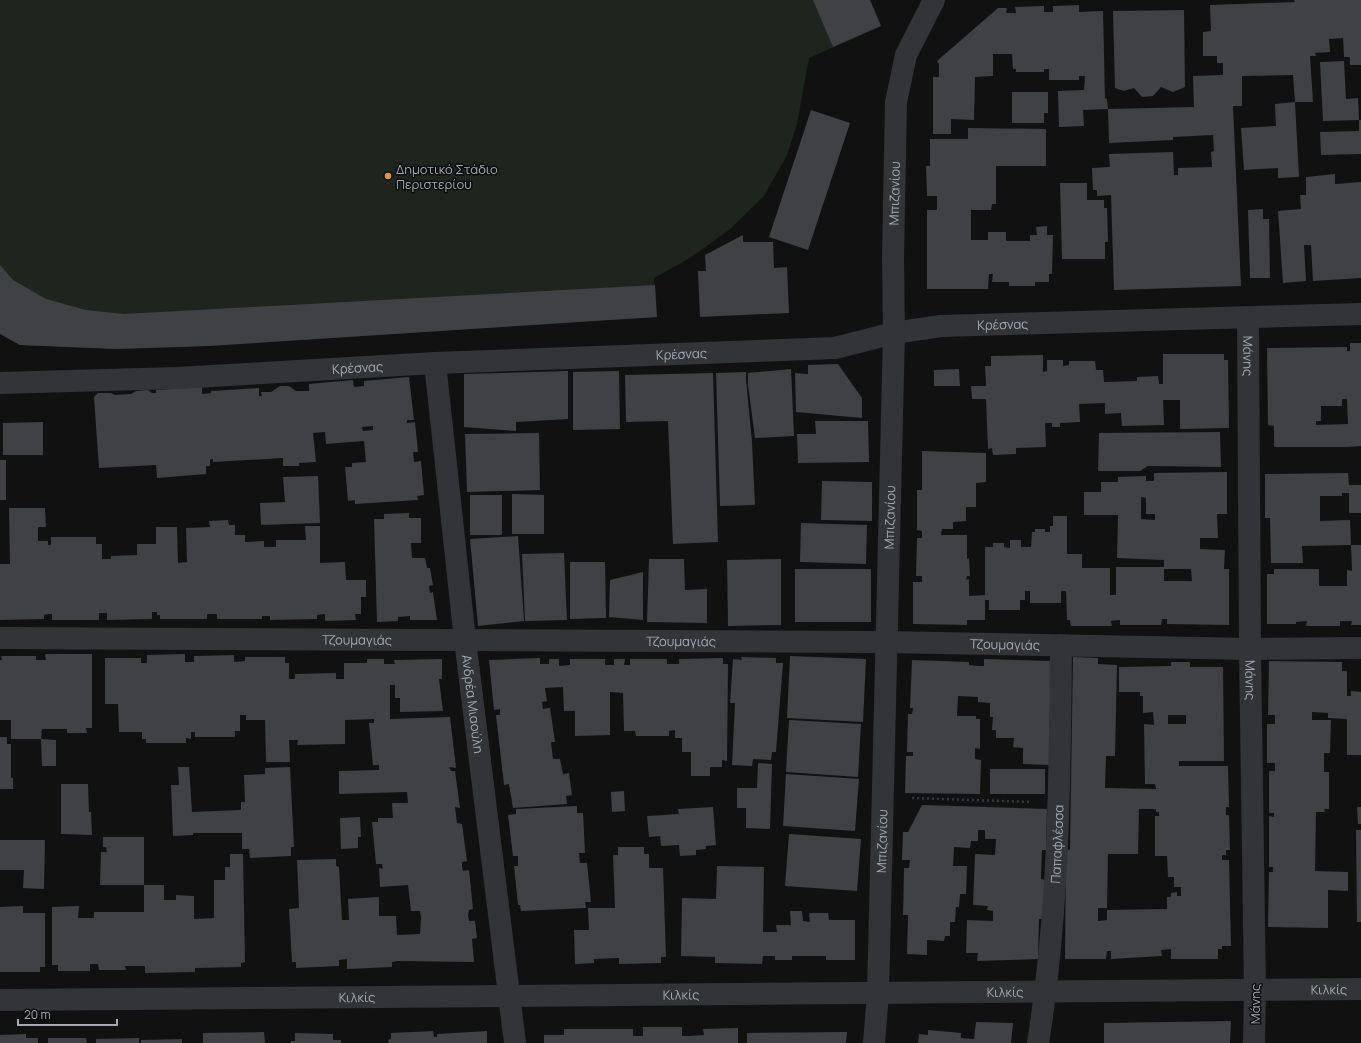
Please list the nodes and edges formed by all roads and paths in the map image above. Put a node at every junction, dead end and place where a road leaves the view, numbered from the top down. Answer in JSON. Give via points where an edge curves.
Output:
{"nodes":[{"id":1,"x":934,"y":0,"type":"edge"},
{"id":2,"x":1361,"y":314,"type":"edge"},
{"id":3,"x":1248,"y":318,"type":"junction"},
{"id":4,"x":894,"y":333,"type":"junction"},
{"id":5,"x":435,"y":364,"type":"junction"},
{"id":6,"x":0,"y":383,"type":"edge"},
{"id":7,"x":0,"y":638,"type":"edge"},
{"id":8,"x":465,"y":640,"type":"junction"},
{"id":9,"x":887,"y":642,"type":"junction"},
{"id":10,"x":1062,"y":645,"type":"junction"},
{"id":11,"x":1361,"y":648,"type":"edge"},
{"id":12,"x":1250,"y":649,"type":"junction"},
{"id":13,"x":883,"y":796,"type":"junction"},
{"id":14,"x":1059,"y":803,"type":"junction"},
{"id":15,"x":1361,"y":989,"type":"edge"},
{"id":16,"x":1255,"y":990,"type":"junction"},
{"id":17,"x":1046,"y":993,"type":"junction"},
{"id":18,"x":878,"y":994,"type":"junction"},
{"id":19,"x":509,"y":996,"type":"junction"},
{"id":20,"x":0,"y":1000,"type":"edge"},
{"id":21,"x":515,"y":1043,"type":"edge"},
{"id":22,"x":874,"y":1043,"type":"edge"},
{"id":23,"x":1038,"y":1043,"type":"edge"},
{"id":24,"x":1254,"y":1043,"type":"edge"}],
"edges":[{"from":1,"to":4,"type":"street","name":"Μπιζανίου","via":[[906,55],[896,102]]},
{"from":2,"to":3,"type":"street","name":"Κρέσνας"},
{"from":3,"to":4,"type":"street","name":"Κρέσνας","via":[[941,326]]},
{"from":3,"to":12,"type":"street","name":"Μάνης"},
{"from":4,"to":5,"type":"street","name":"Κρέσνας","via":[[835,348]]},
{"from":4,"to":9,"type":"street","name":"Μπιζανίου"},
{"from":5,"to":6,"type":"street","name":"Κρέσνας","via":[[177,378]]},
{"from":5,"to":8,"type":"street","name":"Ανδρέα Μιαούλη"},
{"from":7,"to":8,"type":"street","name":"Τζουμαγιάς"},
{"from":8,"to":9,"type":"street","name":"Τζουμαγιάς"},
{"from":8,"to":19,"type":"street","name":"Ανδρέα Μιαούλη"},
{"from":9,"to":10,"type":"street","name":"Τζουμαγιάς"},
{"from":9,"to":13,"type":"street","name":"Μπιζανίου"},
{"from":10,"to":12,"type":"street","name":"Τζουμαγιάς"},
{"from":10,"to":14,"type":"street","name":"Παπαφλέσσα"},
{"from":11,"to":12,"type":"street","name":"Τζουμαγιάς"},
{"from":12,"to":16,"type":"street","name":"Μάνης"},
{"from":13,"to":14,"type":"path"},
{"from":13,"to":18,"type":"street","name":"Μπιζανίου"},
{"from":14,"to":17,"type":"street","name":"Παπαφλέσσα"},
{"from":15,"to":16,"type":"street","name":"Κιλκίς"},
{"from":16,"to":17,"type":"street","name":"Κιλκίς"},
{"from":16,"to":24,"type":"street","name":"Μάνης"},
{"from":17,"to":18,"type":"street","name":"Κιλκίς"},
{"from":17,"to":23,"type":"street","name":"Παπαφλέσσα"},
{"from":18,"to":19,"type":"street","name":"Κιλκίς"},
{"from":18,"to":22,"type":"street","name":"Μπιζανίου"},
{"from":19,"to":20,"type":"street","name":"Κιλκίς"},
{"from":19,"to":21,"type":"street","name":"Ανδρέα Μιαούλη"}]}
